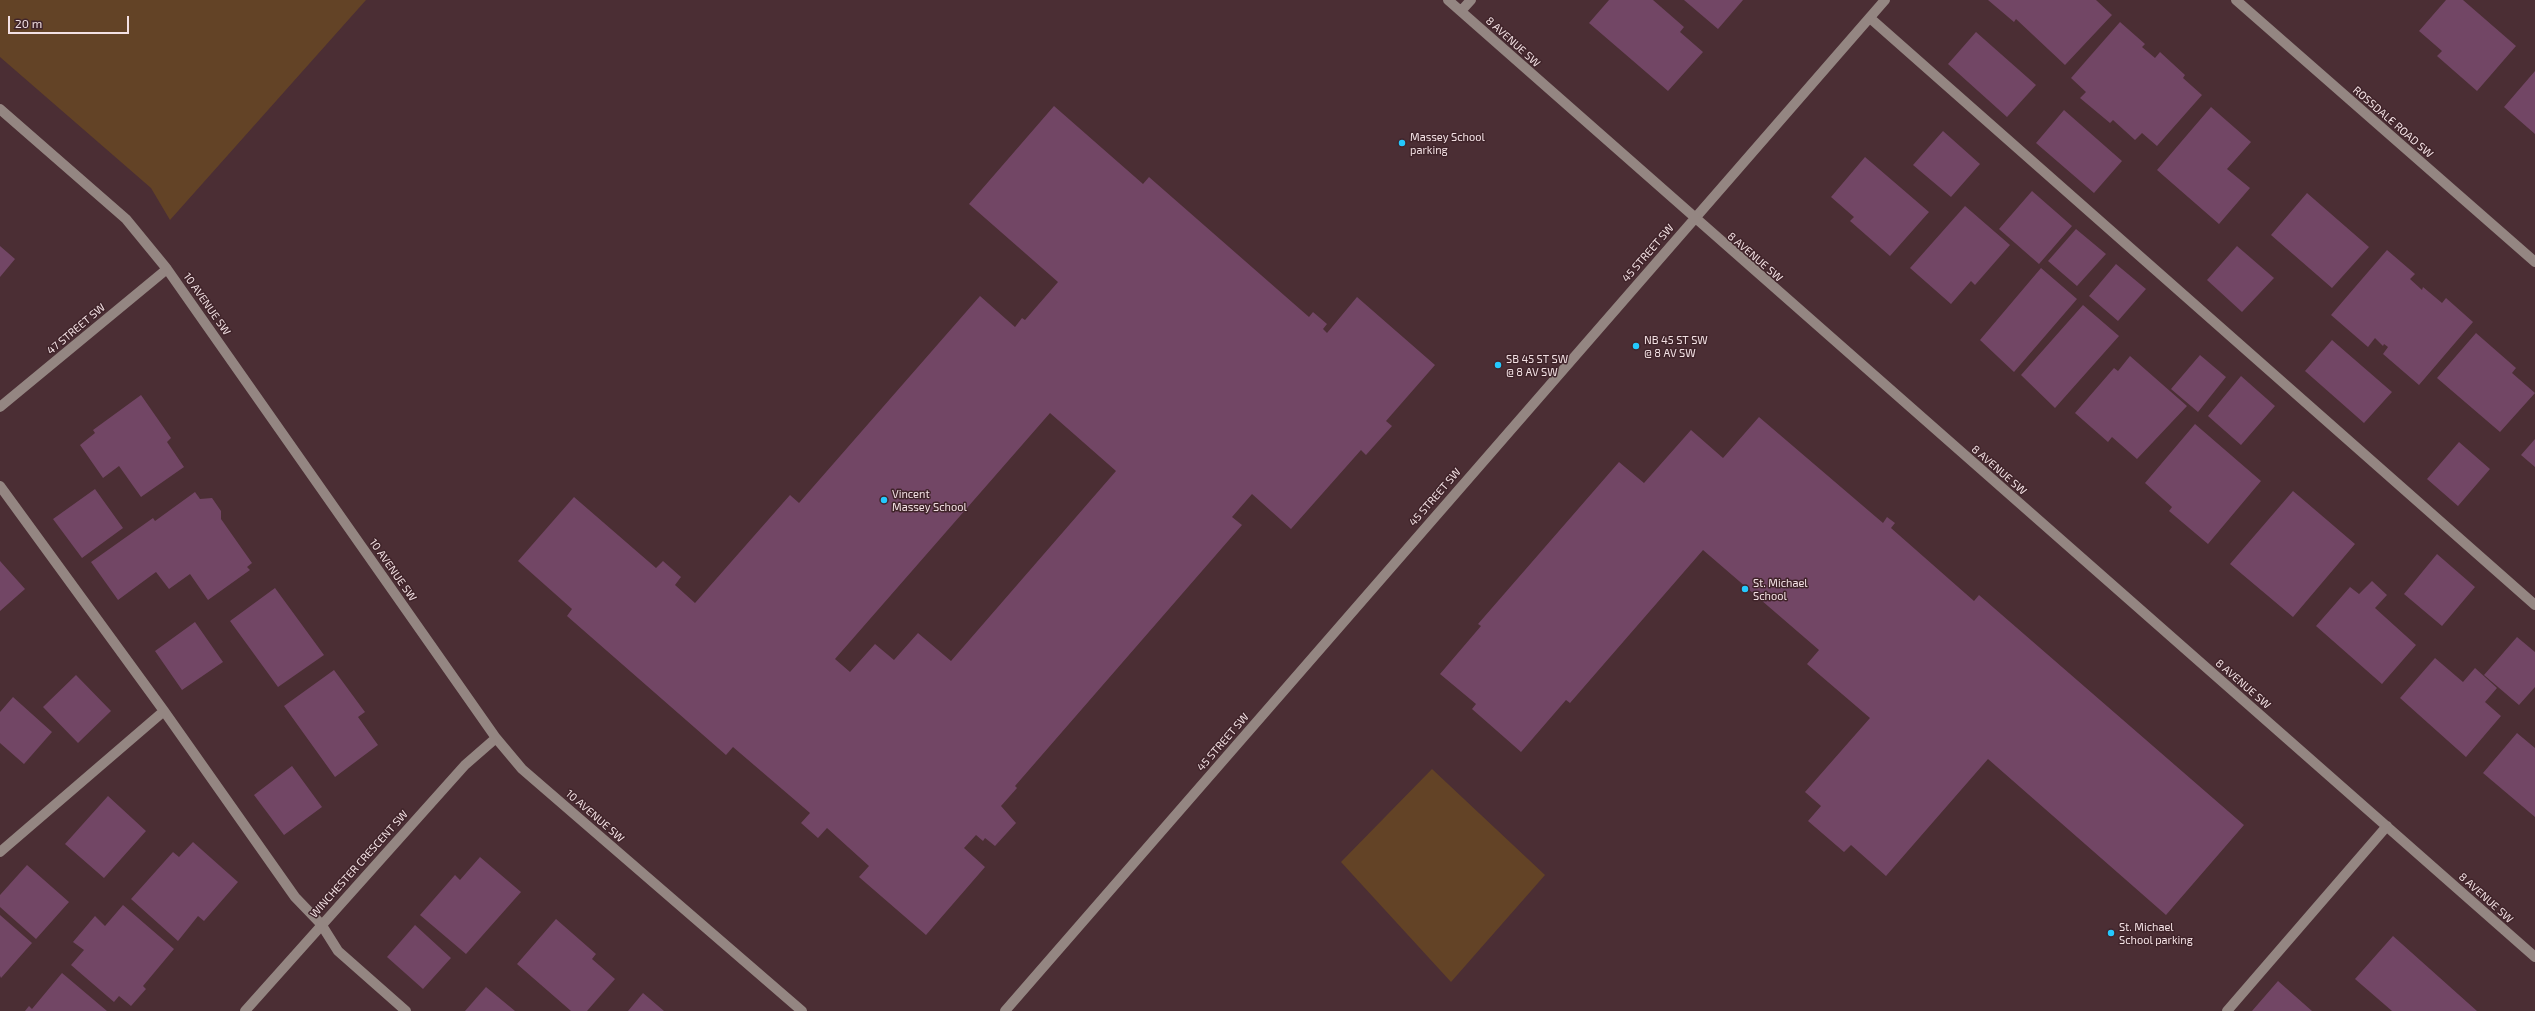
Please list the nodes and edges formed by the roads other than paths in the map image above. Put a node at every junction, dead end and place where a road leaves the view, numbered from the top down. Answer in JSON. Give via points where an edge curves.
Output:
{"nodes":[{"id":1,"x":1448,"y":0,"type":"edge"},
{"id":2,"x":1471,"y":0,"type":"edge"},
{"id":3,"x":1885,"y":0,"type":"edge"},
{"id":4,"x":2236,"y":0,"type":"edge"},
{"id":5,"x":1461,"y":11,"type":"junction"},
{"id":6,"x":1870,"y":18,"type":"junction"},
{"id":7,"x":0,"y":109,"type":"edge"},
{"id":8,"x":1694,"y":219,"type":"junction"},
{"id":9,"x":2535,"y":262,"type":"edge"},
{"id":10,"x":167,"y":269,"type":"junction"},
{"id":11,"x":0,"y":407,"type":"edge"},
{"id":12,"x":0,"y":486,"type":"edge"},
{"id":13,"x":2535,"y":605,"type":"edge"},
{"id":14,"x":164,"y":711,"type":"junction"},
{"id":15,"x":496,"y":738,"type":"junction"},
{"id":16,"x":2387,"y":826,"type":"junction"},
{"id":17,"x":0,"y":852,"type":"edge"},
{"id":18,"x":321,"y":924,"type":"junction"},
{"id":19,"x":2535,"y":957,"type":"edge"},
{"id":20,"x":245,"y":1011,"type":"edge"},
{"id":21,"x":406,"y":1011,"type":"edge"},
{"id":22,"x":802,"y":1011,"type":"edge"},
{"id":23,"x":1005,"y":1011,"type":"edge"},
{"id":24,"x":2227,"y":1011,"type":"edge"}],
"edges":[{"from":1,"to":5,"type":"street","name":"8 AVENUE SW"},
{"from":2,"to":5,"type":"street"},
{"from":3,"to":6,"type":"street","name":"45 STREET SW"},
{"from":4,"to":9,"type":"street","name":"ROSSDALE ROAD SW"},
{"from":5,"to":8,"type":"street","name":"8 AVENUE SW"},
{"from":6,"to":8,"type":"street","name":"45 STREET SW"},
{"from":6,"to":13,"type":"street"},
{"from":7,"to":10,"type":"street","name":"10 AVENUE SW","via":[[126,219]]},
{"from":8,"to":16,"type":"street","name":"8 AVENUE SW"},
{"from":8,"to":23,"type":"street","name":"45 STREET SW"},
{"from":10,"to":11,"type":"street","name":"47 STREET SW"},
{"from":10,"to":15,"type":"street","name":"10 AVENUE SW"},
{"from":12,"to":14,"type":"street"},
{"from":14,"to":17,"type":"street"},
{"from":14,"to":18,"type":"street","via":[[296,897]]},
{"from":15,"to":18,"type":"street","name":"WINCHESTER CRESCENT SW","via":[[465,766]]},
{"from":15,"to":22,"type":"street","name":"10 AVENUE SW","via":[[522,769]]},
{"from":16,"to":19,"type":"street","name":"8 AVENUE SW"},
{"from":16,"to":24,"type":"street"},
{"from":18,"to":20,"type":"street","name":"WINCHESTER CRESCENT SW"},
{"from":18,"to":21,"type":"street","via":[[338,951]]}]}
